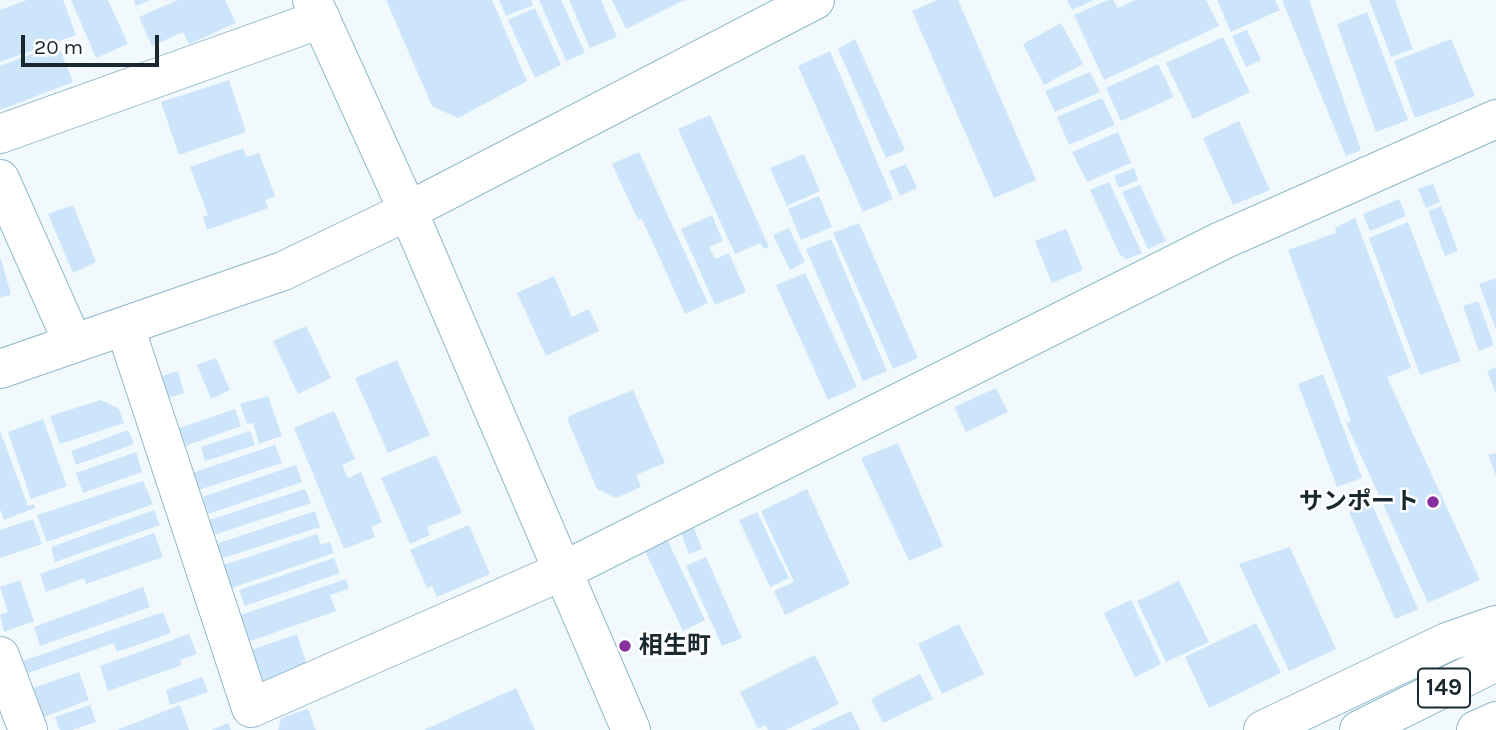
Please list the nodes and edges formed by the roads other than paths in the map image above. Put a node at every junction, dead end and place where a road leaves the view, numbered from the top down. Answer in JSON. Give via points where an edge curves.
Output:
{"nodes":[{"id":1,"x":815,"y":0,"type":"edge"},
{"id":2,"x":316,"y":10,"type":"edge"},
{"id":3,"x":1496,"y":119,"type":"edge"},
{"id":4,"x":0,"y":134,"type":"edge"},
{"id":5,"x":0,"y":179,"type":"edge"},
{"id":6,"x":408,"y":211,"type":"junction"},
{"id":7,"x":125,"y":327,"type":"junction"},
{"id":8,"x":73,"y":343,"type":"junction"},
{"id":9,"x":0,"y":369,"type":"edge"},
{"id":10,"x":565,"y":570,"type":"junction"},
{"id":11,"x":1496,"y":625,"type":"edge"},
{"id":12,"x":0,"y":656,"type":"edge"},
{"id":13,"x":1496,"y":663,"type":"edge"},
{"id":14,"x":255,"y":719,"type":"edge"},
{"id":15,"x":1496,"y":721,"type":"edge"},
{"id":16,"x":1376,"y":722,"type":"edge"},
{"id":17,"x":28,"y":730,"type":"edge"},
{"id":18,"x":631,"y":730,"type":"edge"},
{"id":19,"x":1263,"y":730,"type":"edge"},
{"id":20,"x":1475,"y":730,"type":"edge"}],
"edges":[{"from":1,"to":6,"type":"main road"},
{"from":2,"to":4,"type":"main road"},
{"from":2,"to":6,"type":"main road"},
{"from":3,"to":10,"type":"main road","via":[[1221,241]]},
{"from":5,"to":8,"type":"main road"},
{"from":6,"to":7,"type":"main road","via":[[283,271]]},
{"from":6,"to":10,"type":"main road"},
{"from":7,"to":8,"type":"main road"},
{"from":7,"to":14,"type":"main road"},
{"from":8,"to":9,"type":"main road"},
{"from":10,"to":14,"type":"main road"},
{"from":10,"to":18,"type":"main road"},
{"from":11,"to":19,"type":"main road","via":[[1447,642]]},
{"from":12,"to":17,"type":"main road"},
{"from":13,"to":16,"type":"main road","number":"149"},
{"from":15,"to":20,"type":"main road","number":"149"}]}
